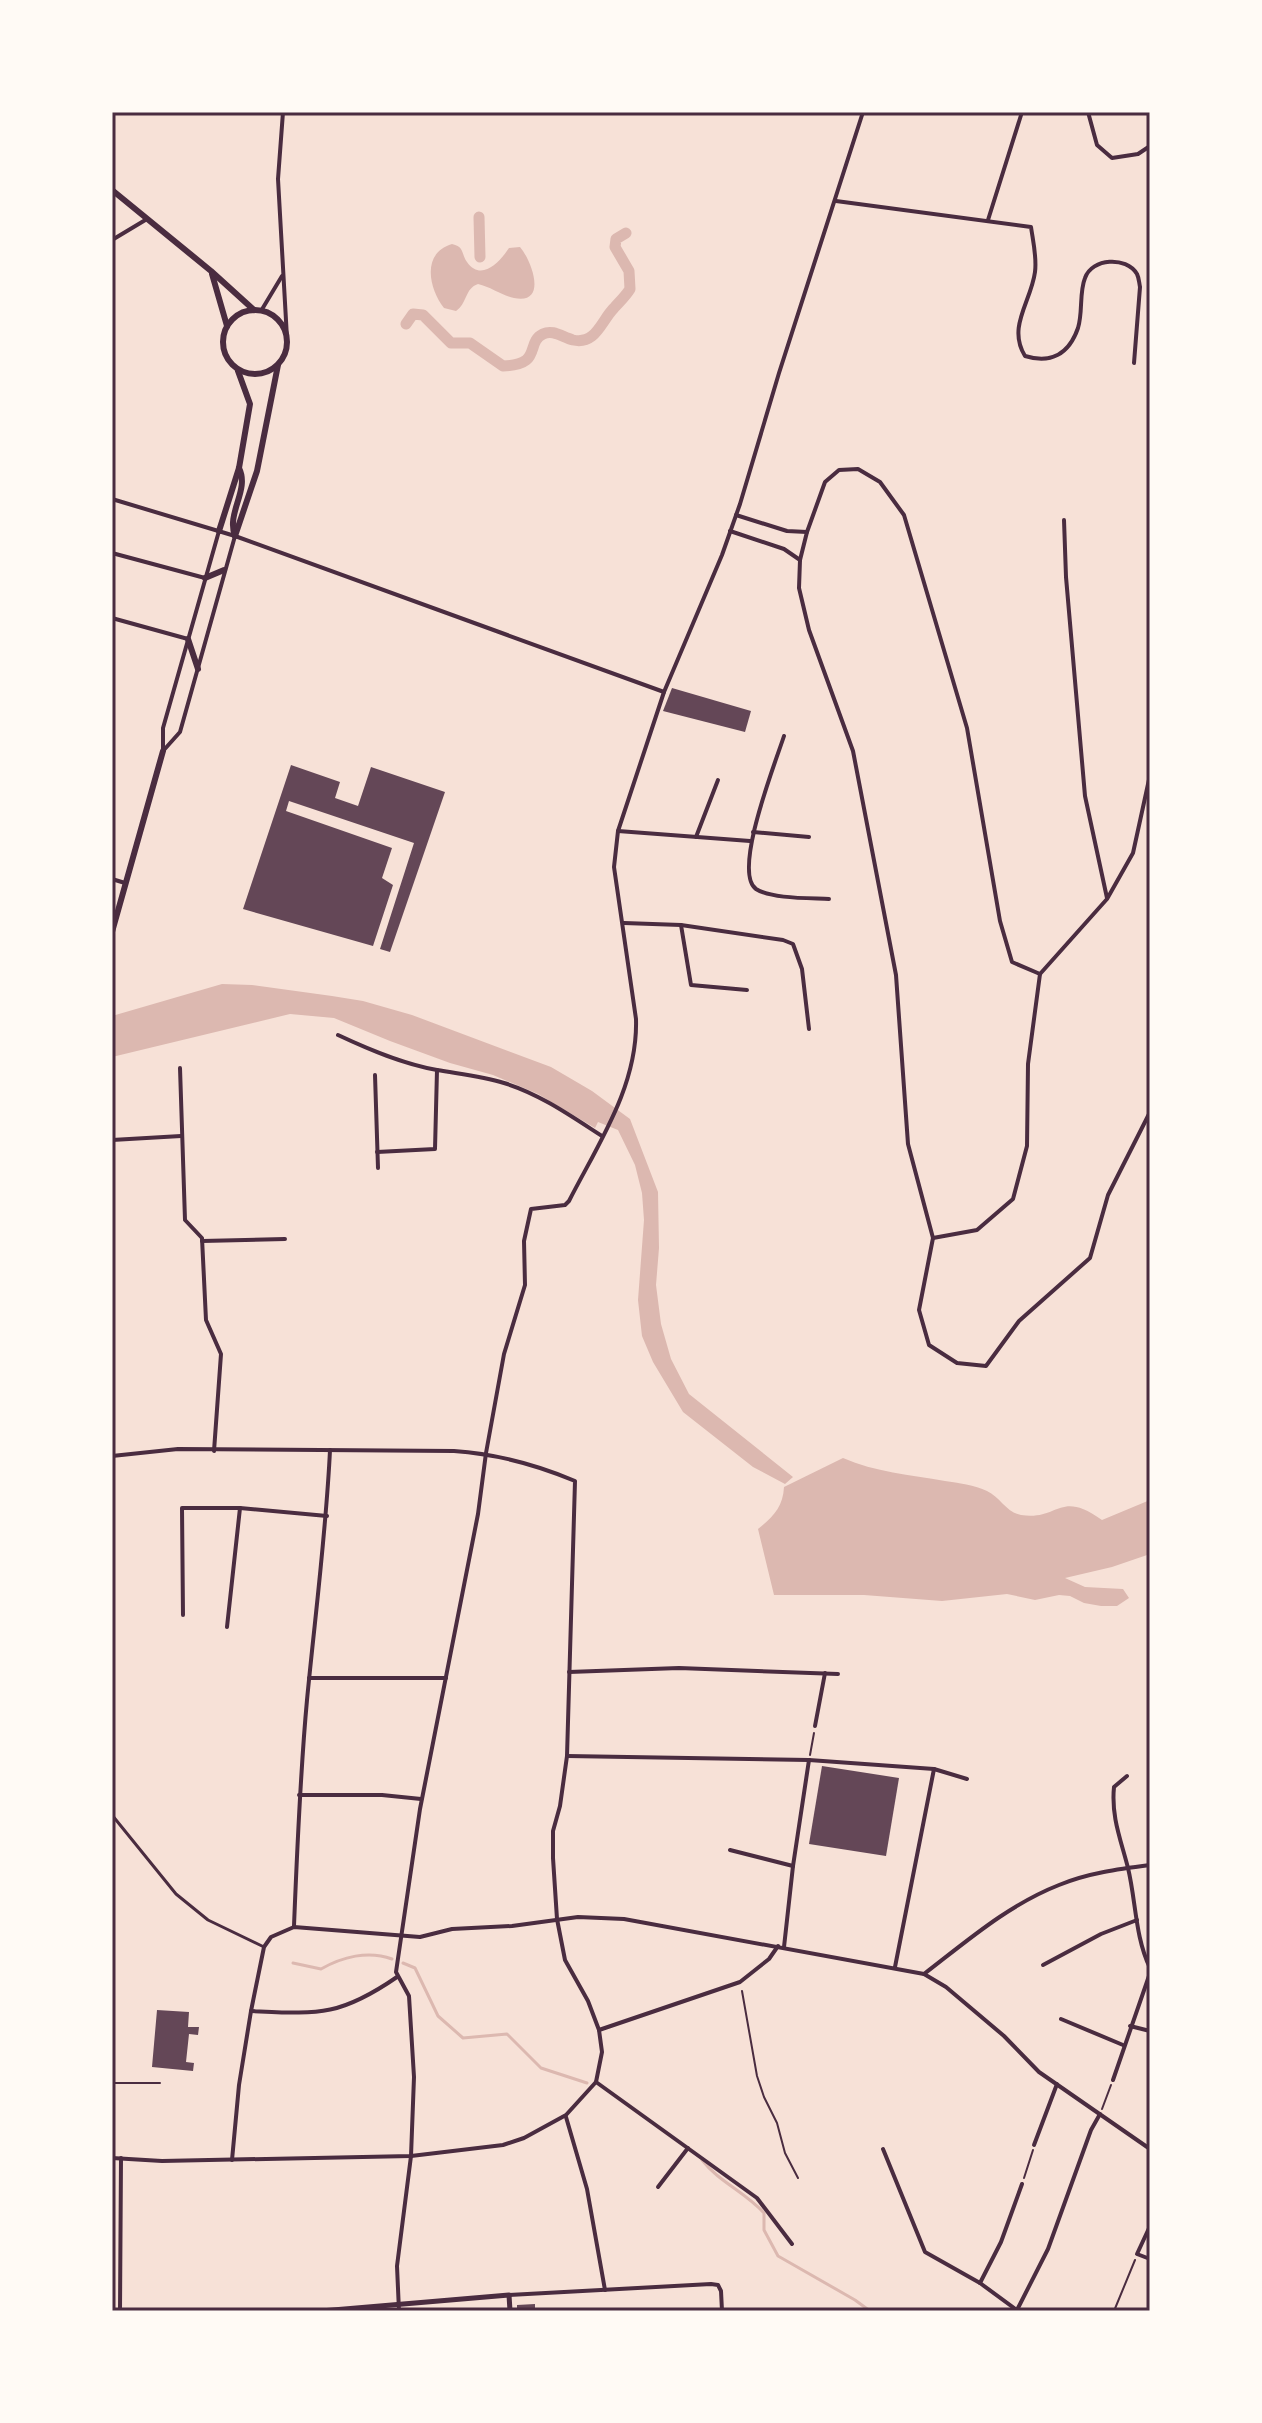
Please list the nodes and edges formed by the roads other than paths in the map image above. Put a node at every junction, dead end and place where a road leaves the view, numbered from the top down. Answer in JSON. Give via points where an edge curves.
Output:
{"nodes":[{"id":1,"x":283,"y":112,"type":"edge"},
{"id":2,"x":863,"y":112,"type":"edge"},
{"id":3,"x":1022,"y":112,"type":"edge"},
{"id":4,"x":1088,"y":112,"type":"edge"},
{"id":5,"x":1150,"y":146,"type":"edge"},
{"id":6,"x":112,"y":190,"type":"edge"},
{"id":7,"x":836,"y":201,"type":"junction"},
{"id":8,"x":147,"y":219,"type":"junction"},
{"id":9,"x":988,"y":220,"type":"junction"},
{"id":10,"x":112,"y":240,"type":"edge"},
{"id":11,"x":211,"y":271,"type":"junction"},
{"id":12,"x":284,"y":274,"type":"junction"},
{"id":13,"x":257,"y":310,"type":"junction"},
{"id":14,"x":227,"y":326,"type":"junction"},
{"id":15,"x":287,"y":338,"type":"junction"},
{"id":16,"x":1134,"y":363,"type":"dead end"},
{"id":17,"x":278,"y":365,"type":"junction"},
{"id":18,"x":238,"y":371,"type":"junction"},
{"id":19,"x":239,"y":468,"type":"junction"},
{"id":20,"x":112,"y":499,"type":"edge"},
{"id":21,"x":735,"y":515,"type":"junction"},
{"id":22,"x":1064,"y":520,"type":"dead end"},
{"id":23,"x":219,"y":531,"type":"junction"},
{"id":24,"x":730,"y":531,"type":"junction"},
{"id":25,"x":807,"y":532,"type":"junction"},
{"id":26,"x":235,"y":536,"type":"junction"},
{"id":27,"x":112,"y":553,"type":"edge"},
{"id":28,"x":800,"y":560,"type":"junction"},
{"id":29,"x":224,"y":570,"type":"junction"},
{"id":30,"x":205,"y":578,"type":"junction"},
{"id":31,"x":112,"y":618,"type":"edge"},
{"id":32,"x":188,"y":639,"type":"junction"},
{"id":33,"x":198,"y":669,"type":"junction"},
{"id":34,"x":664,"y":692,"type":"junction"},
{"id":35,"x":784,"y":736,"type":"dead end"},
{"id":36,"x":163,"y":751,"type":"junction"},
{"id":37,"x":1150,"y":775,"type":"edge"},
{"id":38,"x":718,"y":780,"type":"dead end"},
{"id":39,"x":618,"y":831,"type":"junction"},
{"id":40,"x":753,"y":832,"type":"junction"},
{"id":41,"x":696,"y":837,"type":"junction"},
{"id":42,"x":809,"y":837,"type":"dead end"},
{"id":43,"x":750,"y":841,"type":"junction"},
{"id":44,"x":112,"y":879,"type":"edge"},
{"id":45,"x":125,"y":883,"type":"junction"},
{"id":46,"x":112,"y":894,"type":"edge"},
{"id":47,"x":122,"y":897,"type":"junction"},
{"id":48,"x":829,"y":899,"type":"dead end"},
{"id":49,"x":1107,"y":899,"type":"junction"},
{"id":50,"x":624,"y":923,"type":"junction"},
{"id":51,"x":681,"y":925,"type":"junction"},
{"id":52,"x":112,"y":932,"type":"edge"},
{"id":53,"x":1040,"y":974,"type":"junction"},
{"id":54,"x":747,"y":990,"type":"dead end"},
{"id":55,"x":809,"y":1029,"type":"dead end"},
{"id":56,"x":338,"y":1035,"type":"dead end"},
{"id":57,"x":180,"y":1068,"type":"dead end"},
{"id":58,"x":437,"y":1070,"type":"junction"},
{"id":59,"x":375,"y":1075,"type":"dead end"},
{"id":60,"x":1150,"y":1112,"type":"edge"},
{"id":61,"x":603,"y":1134,"type":"junction"},
{"id":62,"x":181,"y":1136,"type":"junction"},
{"id":63,"x":112,"y":1140,"type":"edge"},
{"id":64,"x":377,"y":1152,"type":"junction"},
{"id":65,"x":378,"y":1168,"type":"dead end"},
{"id":66,"x":933,"y":1238,"type":"junction"},
{"id":67,"x":285,"y":1239,"type":"dead end"},
{"id":68,"x":202,"y":1241,"type":"junction"},
{"id":69,"x":330,"y":1450,"type":"junction"},
{"id":70,"x":214,"y":1451,"type":"junction"},
{"id":71,"x":486,"y":1453,"type":"junction"},
{"id":72,"x":112,"y":1456,"type":"edge"},
{"id":73,"x":240,"y":1508,"type":"junction"},
{"id":74,"x":327,"y":1516,"type":"junction"},
{"id":75,"x":183,"y":1615,"type":"dead end"},
{"id":76,"x":227,"y":1627,"type":"dead end"},
{"id":77,"x":569,"y":1672,"type":"junction"},
{"id":78,"x":825,"y":1673,"type":"junction"},
{"id":79,"x":838,"y":1674,"type":"dead end"},
{"id":80,"x":309,"y":1678,"type":"junction"},
{"id":81,"x":446,"y":1678,"type":"junction"},
{"id":82,"x":815,"y":1726,"type":"road end"},
{"id":83,"x":567,"y":1756,"type":"junction"},
{"id":84,"x":809,"y":1760,"type":"junction"},
{"id":85,"x":934,"y":1769,"type":"junction"},
{"id":86,"x":1127,"y":1776,"type":"dead end"},
{"id":87,"x":967,"y":1779,"type":"dead end"},
{"id":88,"x":299,"y":1795,"type":"junction"},
{"id":89,"x":421,"y":1799,"type":"junction"},
{"id":90,"x":113,"y":1816,"type":"edge"},
{"id":91,"x":730,"y":1850,"type":"dead end"},
{"id":92,"x":1150,"y":1865,"type":"edge"},
{"id":93,"x":793,"y":1866,"type":"junction"},
{"id":94,"x":1128,"y":1868,"type":"junction"},
{"id":95,"x":557,"y":1918,"type":"junction"},
{"id":96,"x":1137,"y":1920,"type":"junction"},
{"id":97,"x":294,"y":1927,"type":"junction"},
{"id":98,"x":402,"y":1935,"type":"junction"},
{"id":99,"x":781,"y":1946,"type":"junction"},
{"id":100,"x":264,"y":1947,"type":"junction"},
{"id":101,"x":1043,"y":1965,"type":"dead end"},
{"id":102,"x":895,"y":1968,"type":"junction"},
{"id":103,"x":1150,"y":1971,"type":"edge"},
{"id":104,"x":924,"y":1974,"type":"junction"},
{"id":105,"x":397,"y":1977,"type":"junction"},
{"id":106,"x":251,"y":2011,"type":"junction"},
{"id":107,"x":1061,"y":2019,"type":"dead end"},
{"id":108,"x":1130,"y":2026,"type":"junction"},
{"id":109,"x":599,"y":2030,"type":"junction"},
{"id":110,"x":1150,"y":2031,"type":"edge"},
{"id":111,"x":1123,"y":2045,"type":"junction"},
{"id":112,"x":1113,"y":2080,"type":"road end"},
{"id":113,"x":596,"y":2082,"type":"junction"},
{"id":114,"x":1057,"y":2084,"type":"junction"},
{"id":115,"x":1100,"y":2114,"type":"junction"},
{"id":116,"x":566,"y":2115,"type":"junction"},
{"id":117,"x":1034,"y":2145,"type":"road end"},
{"id":118,"x":688,"y":2148,"type":"junction"},
{"id":119,"x":883,"y":2149,"type":"dead end"},
{"id":120,"x":1150,"y":2149,"type":"edge"},
{"id":121,"x":411,"y":2156,"type":"junction"},
{"id":122,"x":112,"y":2158,"type":"edge"},
{"id":123,"x":121,"y":2158,"type":"junction"},
{"id":124,"x":232,"y":2160,"type":"junction"},
{"id":125,"x":1022,"y":2184,"type":"road end"},
{"id":126,"x":658,"y":2187,"type":"dead end"},
{"id":127,"x":1150,"y":2226,"type":"edge"},
{"id":128,"x":792,"y":2244,"type":"dead end"},
{"id":129,"x":1150,"y":2259,"type":"edge"},
{"id":130,"x":980,"y":2283,"type":"junction"},
{"id":131,"x":605,"y":2290,"type":"junction"},
{"id":132,"x":509,"y":2295,"type":"junction"},
{"id":133,"x":399,"y":2309,"type":"edge"},
{"id":134,"x":1018,"y":2310,"type":"edge"},
{"id":135,"x":120,"y":2311,"type":"edge"},
{"id":136,"x":321,"y":2311,"type":"edge"},
{"id":137,"x":510,"y":2311,"type":"edge"},
{"id":138,"x":722,"y":2311,"type":"edge"}],
"edges":[{"from":1,"to":12,"type":"street","via":[[278,179]]},
{"from":2,"to":7,"type":"street"},
{"from":3,"to":9,"type":"street"},
{"from":4,"to":5,"type":"street","via":[[1097,145],[1112,158],[1138,154]]},
{"from":6,"to":8,"type":"main road"},
{"from":7,"to":9,"type":"street"},
{"from":7,"to":21,"type":"street"},
{"from":8,"to":10,"type":"street"},
{"from":8,"to":11,"type":"main road"},
{"from":9,"to":16,"type":"street","via":[[1031,227],[1036,266],[1032,291],[1017,323],[1017,344],[1025,356],[1050,360],[1063,351],[1078,328],[1085,278],[1102,262],[1116,262],[1137,274],[1140,287]]},
{"from":11,"to":13,"type":"main road"},
{"from":11,"to":14,"type":"main road"},
{"from":12,"to":13,"type":"street"},
{"from":12,"to":15,"type":"street"},
{"from":13,"to":14,"type":"main road","via":[[234,317]]},
{"from":13,"to":15,"type":"main road","via":[[273,316]]},
{"from":14,"to":18,"type":"main road","via":[[223,350]]},
{"from":15,"to":17,"type":"main road"},
{"from":17,"to":18,"type":"main road","via":[[266,373]]},
{"from":17,"to":26,"type":"main road","via":[[257,471]]},
{"from":18,"to":19,"type":"main road","via":[[250,404]]},
{"from":19,"to":23,"type":"main road"},
{"from":19,"to":26,"type":"main road","via":[[244,478],[231,527]]},
{"from":20,"to":23,"type":"street"},
{"from":21,"to":24,"type":"street"},
{"from":21,"to":25,"type":"street"},
{"from":22,"to":49,"type":"street","via":[[1085,796]]},
{"from":23,"to":26,"type":"street"},
{"from":23,"to":30,"type":"street"},
{"from":24,"to":28,"type":"street","via":[[784,549]]},
{"from":24,"to":34,"type":"street"},
{"from":25,"to":28,"type":"street"},
{"from":25,"to":53,"type":"street","via":[[825,482],[839,470],[858,469],[880,482],[904,515],[967,728],[1000,921],[1012,962]]},
{"from":26,"to":29,"type":"street"},
{"from":26,"to":34,"type":"street"},
{"from":27,"to":30,"type":"street"},
{"from":28,"to":66,"type":"street","via":[[799,588],[809,630],[853,751],[896,975],[908,1144]]},
{"from":29,"to":30,"type":"main road"},
{"from":29,"to":33,"type":"street"},
{"from":30,"to":32,"type":"street"},
{"from":31,"to":32,"type":"street"},
{"from":32,"to":33,"type":"main road"},
{"from":32,"to":36,"type":"street","via":[[163,728]]},
{"from":33,"to":36,"type":"street","via":[[180,732]]},
{"from":34,"to":39,"type":"street"},
{"from":35,"to":40,"type":"street"},
{"from":36,"to":45,"type":"main road"},
{"from":37,"to":49,"type":"street","via":[[1133,853]]},
{"from":38,"to":41,"type":"street"},
{"from":39,"to":41,"type":"street"},
{"from":39,"to":50,"type":"street","via":[[614,867]]},
{"from":40,"to":42,"type":"street"},
{"from":40,"to":43,"type":"street"},
{"from":41,"to":43,"type":"street"},
{"from":43,"to":48,"type":"street","via":[[754,888]]},
{"from":44,"to":45,"type":"street"},
{"from":45,"to":47,"type":"main road"},
{"from":46,"to":47,"type":"street"},
{"from":47,"to":52,"type":"main road"},
{"from":49,"to":53,"type":"street"},
{"from":50,"to":51,"type":"street"},
{"from":50,"to":61,"type":"street","via":[[636,1032],[620,1104]]},
{"from":51,"to":54,"type":"street","via":[[691,985]]},
{"from":51,"to":55,"type":"street","via":[[793,944],[802,969]]},
{"from":53,"to":66,"type":"street","via":[[1028,1064],[1027,1146],[1013,1199],[977,1230]]},
{"from":56,"to":58,"type":"street","via":[[374,1052]]},
{"from":57,"to":62,"type":"street"},
{"from":58,"to":61,"type":"street","via":[[505,1083]]},
{"from":58,"to":64,"type":"street","via":[[435,1149]]},
{"from":59,"to":64,"type":"street"},
{"from":60,"to":66,"type":"street","via":[[1108,1195],[1090,1258],[1019,1321],[986,1366],[957,1363],[929,1345],[919,1310]]},
{"from":61,"to":71,"type":"street","via":[[569,1201],[531,1209],[524,1241],[525,1285],[504,1354]]},
{"from":62,"to":63,"type":"street"},
{"from":62,"to":68,"type":"street","via":[[185,1220]]},
{"from":64,"to":65,"type":"street"},
{"from":67,"to":68,"type":"street"},
{"from":68,"to":70,"type":"street","via":[[206,1320],[221,1354]]},
{"from":69,"to":70,"type":"street"},
{"from":69,"to":71,"type":"street"},
{"from":69,"to":74,"type":"street"},
{"from":70,"to":72,"type":"street"},
{"from":71,"to":77,"type":"street","via":[[575,1481]]},
{"from":71,"to":81,"type":"street"},
{"from":73,"to":74,"type":"street"},
{"from":73,"to":75,"type":"street","via":[[182,1508]]},
{"from":73,"to":76,"type":"street"},
{"from":74,"to":80,"type":"street"},
{"from":77,"to":78,"type":"street","via":[[679,1668]]},
{"from":77,"to":83,"type":"street"},
{"from":78,"to":79,"type":"street"},
{"from":78,"to":82,"type":"street"},
{"from":80,"to":81,"type":"street"},
{"from":80,"to":88,"type":"street"},
{"from":81,"to":89,"type":"street"},
{"from":83,"to":84,"type":"street"},
{"from":83,"to":95,"type":"street","via":[[553,1831]]},
{"from":84,"to":85,"type":"street"},
{"from":84,"to":93,"type":"street"},
{"from":85,"to":87,"type":"street"},
{"from":85,"to":102,"type":"street"},
{"from":86,"to":94,"type":"street","via":[[1114,1787],[1112,1804]]},
{"from":88,"to":89,"type":"street"},
{"from":88,"to":97,"type":"street"},
{"from":89,"to":98,"type":"street"},
{"from":90,"to":100,"type":"street","via":[[176,1894],[208,1920]]},
{"from":91,"to":93,"type":"street"},
{"from":92,"to":94,"type":"street"},
{"from":93,"to":99,"type":"street"},
{"from":94,"to":96,"type":"street"},
{"from":94,"to":104,"type":"street","via":[[1059,1885],[1028,1900]]},
{"from":95,"to":98,"type":"street"},
{"from":95,"to":99,"type":"street","via":[[624,1919]]},
{"from":95,"to":109,"type":"street","via":[[565,1960]]},
{"from":96,"to":101,"type":"street"},
{"from":96,"to":103,"type":"street"},
{"from":97,"to":98,"type":"street"},
{"from":97,"to":100,"type":"street","via":[[271,1937]]},
{"from":98,"to":105,"type":"street"},
{"from":99,"to":102,"type":"street"},
{"from":99,"to":109,"type":"street","via":[[740,1982]]},
{"from":100,"to":106,"type":"street"},
{"from":102,"to":104,"type":"street"},
{"from":103,"to":108,"type":"street"},
{"from":104,"to":114,"type":"street","via":[[946,1987]]},
{"from":105,"to":106,"type":"street","via":[[367,1998],[325,2013]]},
{"from":105,"to":121,"type":"street","via":[[409,1996],[412,2023]]},
{"from":106,"to":124,"type":"street"},
{"from":107,"to":111,"type":"street"},
{"from":108,"to":110,"type":"street"},
{"from":108,"to":111,"type":"street"},
{"from":109,"to":113,"type":"street","via":[[602,2052]]},
{"from":111,"to":112,"type":"street"},
{"from":113,"to":116,"type":"street"},
{"from":113,"to":118,"type":"street"},
{"from":114,"to":115,"type":"street"},
{"from":114,"to":117,"type":"street"},
{"from":115,"to":120,"type":"street"},
{"from":115,"to":134,"type":"street","via":[[1048,2249]]},
{"from":116,"to":121,"type":"street","via":[[503,2145]]},
{"from":116,"to":131,"type":"street","via":[[587,2189]]},
{"from":118,"to":126,"type":"street"},
{"from":118,"to":128,"type":"street","via":[[757,2198]]},
{"from":119,"to":130,"type":"street","via":[[925,2252]]},
{"from":121,"to":124,"type":"street"},
{"from":121,"to":133,"type":"street","via":[[397,2266]]},
{"from":122,"to":123,"type":"street"},
{"from":123,"to":124,"type":"street"},
{"from":123,"to":135,"type":"street"},
{"from":125,"to":130,"type":"street"},
{"from":127,"to":129,"type":"street","via":[[1137,2254]]},
{"from":130,"to":134,"type":"street"},
{"from":131,"to":132,"type":"street"},
{"from":131,"to":138,"type":"street","via":[[718,2285]]},
{"from":132,"to":133,"type":"street"},
{"from":132,"to":137,"type":"street"},
{"from":133,"to":136,"type":"street"}]}
